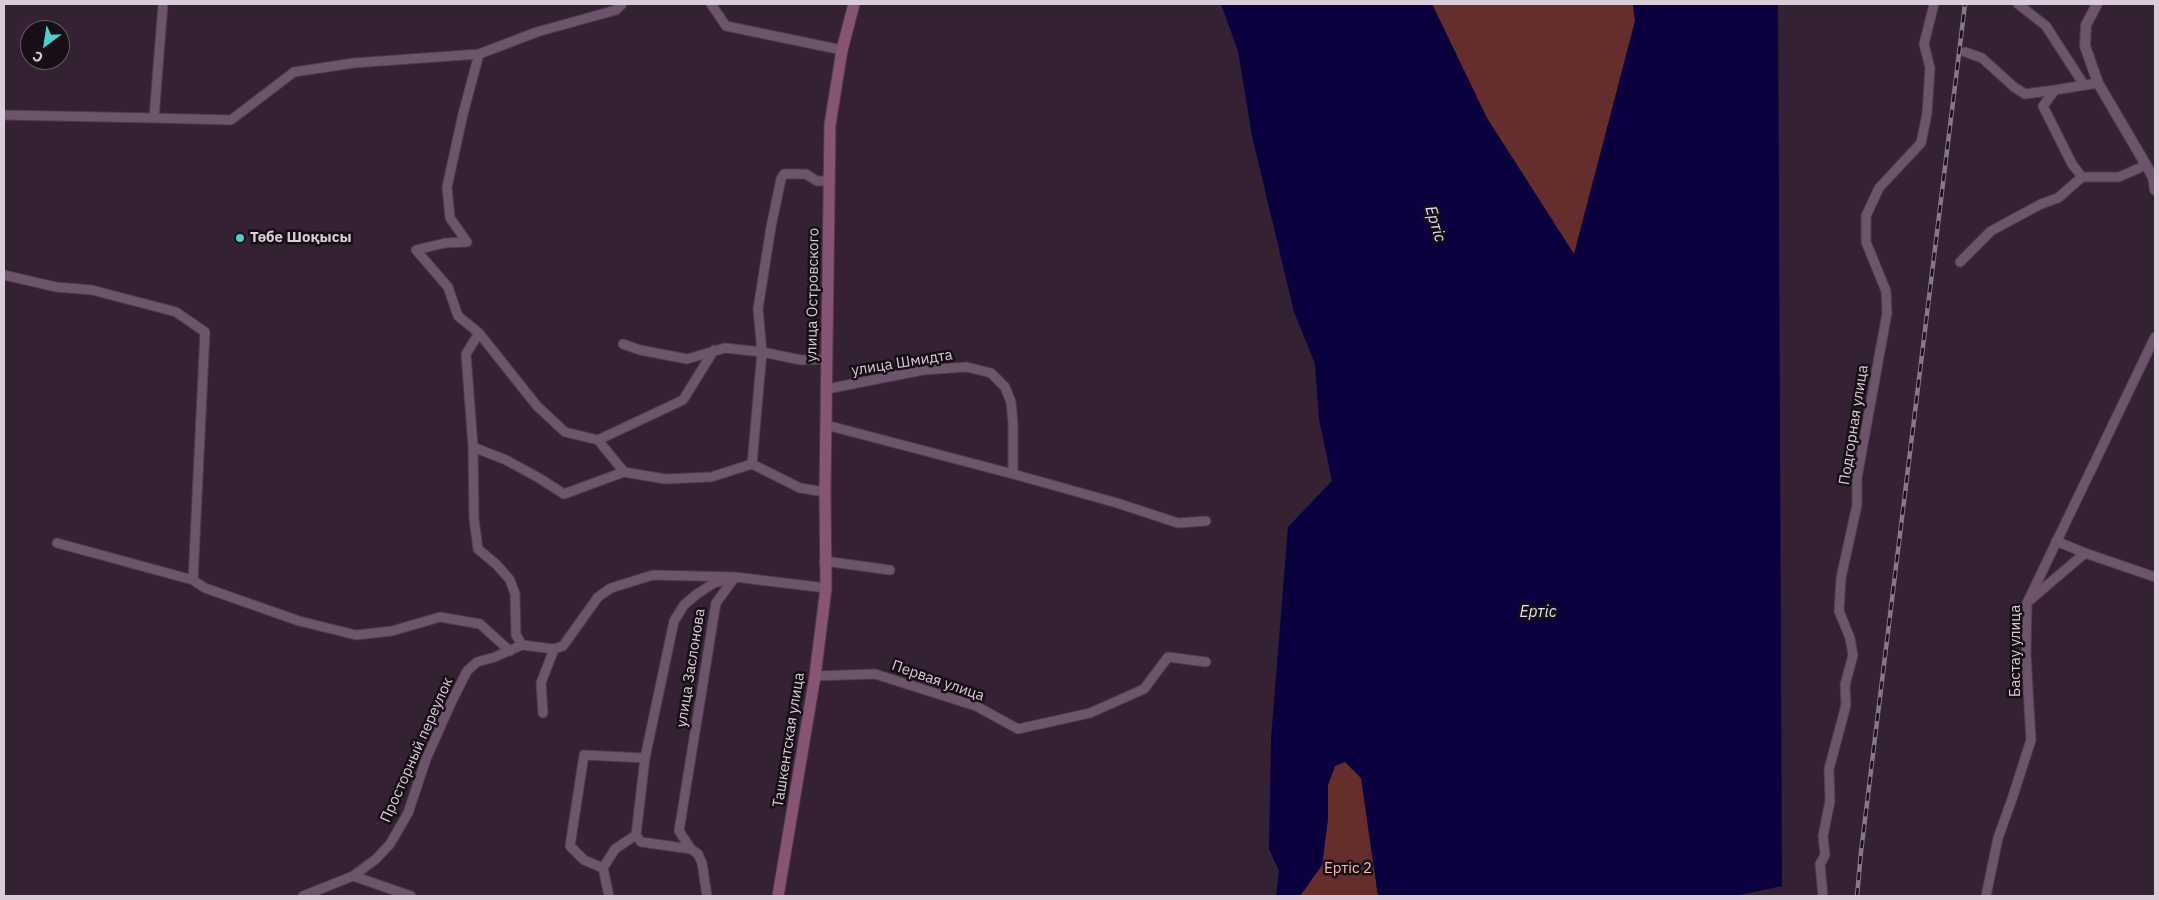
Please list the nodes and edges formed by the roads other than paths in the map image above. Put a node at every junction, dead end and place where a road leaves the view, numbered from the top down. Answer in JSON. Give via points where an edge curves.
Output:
{"nodes":[{"id":1,"x":163,"y":4,"type":"edge"},
{"id":2,"x":622,"y":4,"type":"edge"},
{"id":3,"x":711,"y":4,"type":"edge"},
{"id":4,"x":854,"y":4,"type":"edge"},
{"id":5,"x":1934,"y":4,"type":"edge"},
{"id":6,"x":2018,"y":4,"type":"edge"},
{"id":7,"x":2097,"y":4,"type":"edge"},
{"id":8,"x":842,"y":50,"type":"junction"},
{"id":9,"x":1965,"y":52,"type":"dead end"},
{"id":10,"x":479,"y":54,"type":"junction"},
{"id":11,"x":2098,"y":83,"type":"junction"},
{"id":12,"x":2084,"y":85,"type":"junction"},
{"id":13,"x":2055,"y":90,"type":"junction"},
{"id":14,"x":4,"y":115,"type":"edge"},
{"id":15,"x":154,"y":118,"type":"junction"},
{"id":16,"x":2146,"y":165,"type":"junction"},
{"id":17,"x":2154,"y":175,"type":"edge"},
{"id":18,"x":2082,"y":177,"type":"junction"},
{"id":19,"x":830,"y":181,"type":"junction"},
{"id":20,"x":2155,"y":190,"type":"edge"},
{"id":21,"x":1960,"y":262,"type":"dead end"},
{"id":22,"x":4,"y":275,"type":"edge"},
{"id":23,"x":479,"y":333,"type":"junction"},
{"id":24,"x":2155,"y":337,"type":"edge"},
{"id":25,"x":623,"y":344,"type":"dead end"},
{"id":26,"x":714,"y":350,"type":"junction"},
{"id":27,"x":762,"y":352,"type":"junction"},
{"id":28,"x":827,"y":359,"type":"junction"},
{"id":29,"x":827,"y":389,"type":"junction"},
{"id":30,"x":826,"y":425,"type":"junction"},
{"id":31,"x":598,"y":440,"type":"junction"},
{"id":32,"x":473,"y":448,"type":"junction"},
{"id":33,"x":752,"y":464,"type":"junction"},
{"id":34,"x":624,"y":472,"type":"junction"},
{"id":35,"x":1013,"y":474,"type":"junction"},
{"id":36,"x":825,"y":492,"type":"junction"},
{"id":37,"x":1206,"y":521,"type":"dead end"},
{"id":38,"x":2056,"y":541,"type":"junction"},
{"id":39,"x":57,"y":543,"type":"dead end"},
{"id":40,"x":2085,"y":553,"type":"junction"},
{"id":41,"x":824,"y":561,"type":"junction"},
{"id":42,"x":890,"y":570,"type":"dead end"},
{"id":43,"x":735,"y":577,"type":"junction"},
{"id":44,"x":2155,"y":577,"type":"edge"},
{"id":45,"x":193,"y":580,"type":"junction"},
{"id":46,"x":826,"y":588,"type":"junction"},
{"id":47,"x":2027,"y":603,"type":"junction"},
{"id":48,"x":522,"y":645,"type":"junction"},
{"id":49,"x":554,"y":649,"type":"junction"},
{"id":50,"x":510,"y":651,"type":"junction"},
{"id":51,"x":1206,"y":662,"type":"dead end"},
{"id":52,"x":815,"y":676,"type":"junction"},
{"id":53,"x":542,"y":713,"type":"dead end"},
{"id":54,"x":645,"y":758,"type":"junction"},
{"id":55,"x":636,"y":835,"type":"junction"},
{"id":56,"x":691,"y":850,"type":"junction"},
{"id":57,"x":603,"y":868,"type":"junction"},
{"id":58,"x":353,"y":876,"type":"junction"},
{"id":59,"x":303,"y":896,"type":"edge"},
{"id":60,"x":411,"y":896,"type":"edge"},
{"id":61,"x":609,"y":896,"type":"edge"},
{"id":62,"x":707,"y":896,"type":"edge"},
{"id":63,"x":778,"y":896,"type":"edge"},
{"id":64,"x":1822,"y":896,"type":"edge"},
{"id":65,"x":1986,"y":896,"type":"edge"}],
"edges":[{"from":1,"to":15,"type":"street"},
{"from":2,"to":10,"type":"street","via":[[616,10],[538,32]]},
{"from":3,"to":8,"type":"street","via":[[726,26]]},
{"from":4,"to":8,"type":"main road","name":"улица Островского"},
{"from":5,"to":64,"type":"street","name":"Подгорная улица","via":[[1924,44],[1930,68],[1927,114],[1921,142],[1879,188],[1866,216],[1866,242],[1886,291],[1887,313],[1857,478],[1857,505],[1841,578],[1839,610],[1853,655],[1845,685],[1846,705],[1829,769],[1830,801],[1823,836],[1825,855],[1820,864]]},
{"from":6,"to":12,"type":"street","via":[[2046,26]]},
{"from":7,"to":11,"type":"street","via":[[2086,25],[2086,46]]},
{"from":8,"to":19,"type":"main road","name":"улица Островского","via":[[830,125]]},
{"from":9,"to":13,"type":"street","via":[[1982,58],[2025,94]]},
{"from":10,"to":15,"type":"street","via":[[354,63],[294,72],[231,120]]},
{"from":10,"to":23,"type":"street","via":[[447,187],[450,218],[467,242],[416,250],[448,287],[458,316]]},
{"from":11,"to":12,"type":"street"},
{"from":11,"to":16,"type":"street"},
{"from":12,"to":13,"type":"street"},
{"from":13,"to":18,"type":"street","via":[[2043,106],[2072,164]]},
{"from":14,"to":15,"type":"street"},
{"from":16,"to":17,"type":"street"},
{"from":16,"to":18,"type":"street","via":[[2119,177]]},
{"from":17,"to":20,"type":"street"},
{"from":18,"to":21,"type":"street","via":[[2058,198],[1991,231]]},
{"from":19,"to":27,"type":"street","via":[[817,181],[806,174],[784,174],[781,179],[770,227],[758,310]]},
{"from":19,"to":28,"type":"main road","name":"улица Островского"},
{"from":22,"to":45,"type":"street","via":[[56,287],[92,290],[176,312],[204,332]]},
{"from":23,"to":31,"type":"street","via":[[536,406],[565,432]]},
{"from":23,"to":32,"type":"street","via":[[466,354]]},
{"from":24,"to":38,"type":"street","name":"Бастау улица"},
{"from":25,"to":26,"type":"street","via":[[687,359]]},
{"from":26,"to":27,"type":"street"},
{"from":26,"to":31,"type":"street","via":[[683,400]]},
{"from":27,"to":28,"type":"street","via":[[801,360]]},
{"from":27,"to":33,"type":"street"},
{"from":28,"to":29,"type":"main road","name":"улица Островского"},
{"from":29,"to":30,"type":"main road","name":"улица Островского"},
{"from":29,"to":35,"type":"street","name":"улица Шмидта","via":[[923,370],[967,367],[991,372],[1005,387],[1011,402]]},
{"from":30,"to":35,"type":"street"},
{"from":30,"to":36,"type":"main road","name":"улица Островского"},
{"from":31,"to":34,"type":"street"},
{"from":32,"to":34,"type":"street","via":[[506,460],[564,494]]},
{"from":32,"to":48,"type":"street","via":[[474,519],[478,549],[510,580],[516,636]]},
{"from":33,"to":34,"type":"street","via":[[711,477],[665,479]]},
{"from":33,"to":36,"type":"street","via":[[800,488]]},
{"from":35,"to":37,"type":"street","via":[[1178,523]]},
{"from":36,"to":41,"type":"main road","name":"улица Островского"},
{"from":38,"to":40,"type":"street"},
{"from":38,"to":47,"type":"street","name":"Бастау улица"},
{"from":39,"to":45,"type":"street"},
{"from":40,"to":44,"type":"street"},
{"from":40,"to":47,"type":"street"},
{"from":41,"to":42,"type":"street"},
{"from":41,"to":46,"type":"main road","name":"улица Островского"},
{"from":43,"to":46,"type":"street"},
{"from":43,"to":49,"type":"street","via":[[653,575],[611,588],[592,604],[563,646]]},
{"from":43,"to":54,"type":"street","name":"улица Заслонова","via":[[714,583],[697,594],[684,605],[674,621]]},
{"from":43,"to":56,"type":"street","name":"улица Заслонова","via":[[716,603],[711,630],[679,831]]},
{"from":45,"to":50,"type":"street","via":[[214,591],[298,621],[356,635],[392,631],[440,617],[480,624]]},
{"from":46,"to":52,"type":"main road","name":"Ташкентская улица"},
{"from":47,"to":65,"type":"street","name":"Бастау улица","via":[[2031,740],[1998,838]]},
{"from":48,"to":49,"type":"street"},
{"from":48,"to":50,"type":"street","name":"Просторный переулок"},
{"from":49,"to":53,"type":"street","via":[[541,683]]},
{"from":50,"to":58,"type":"street","name":"Просторный переулок","via":[[477,662],[467,672],[426,759],[408,813],[390,844]]},
{"from":51,"to":52,"type":"street","name":"Первая улица","via":[[1168,657],[1144,689],[1090,714],[1018,729],[976,706],[875,674]]},
{"from":52,"to":63,"type":"main road","name":"Ташкентская улица"},
{"from":54,"to":55,"type":"street","name":"улица Заслонова"},
{"from":54,"to":57,"type":"street","via":[[584,755],[570,846],[584,860]]},
{"from":55,"to":56,"type":"street","via":[[641,842]]},
{"from":55,"to":57,"type":"street","via":[[615,849]]},
{"from":56,"to":62,"type":"street","name":"улица Заслонова","via":[[698,854],[702,863]]},
{"from":57,"to":61,"type":"street"},
{"from":58,"to":59,"type":"street","name":"Просторный переулок"},
{"from":58,"to":60,"type":"street"}]}
